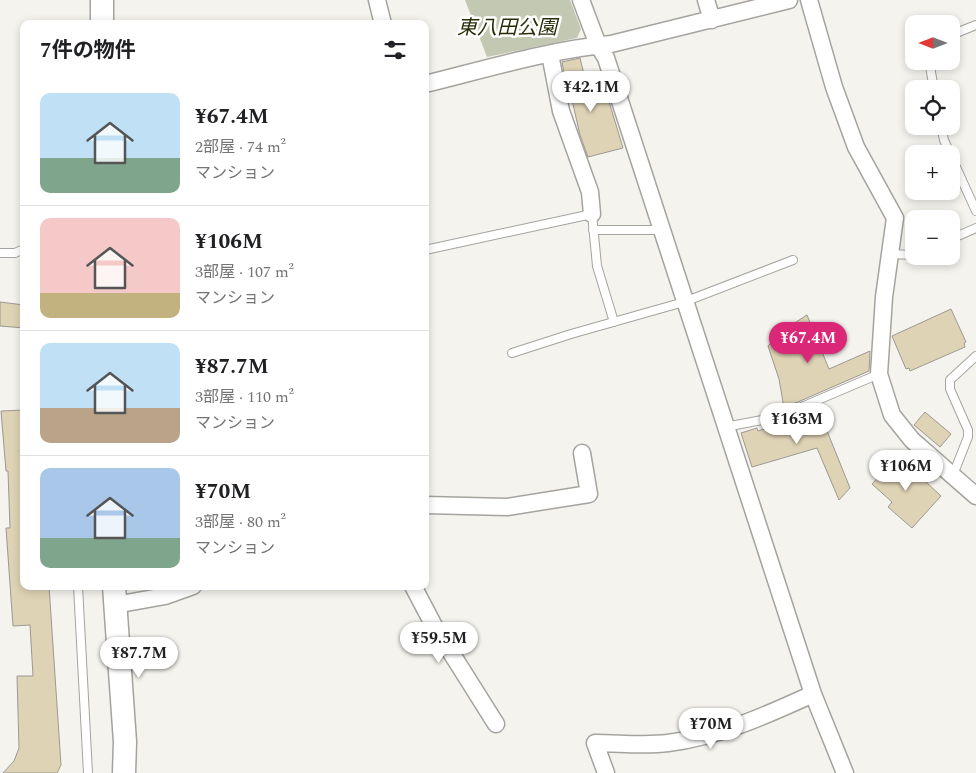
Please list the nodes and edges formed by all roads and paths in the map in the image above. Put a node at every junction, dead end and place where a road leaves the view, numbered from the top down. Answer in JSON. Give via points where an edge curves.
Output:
{"nodes":[{"id":1,"x":102,"y":0,"type":"edge"},
{"id":2,"x":377,"y":0,"type":"edge"},
{"id":3,"x":580,"y":0,"type":"edge"},
{"id":4,"x":706,"y":0,"type":"edge"},
{"id":5,"x":789,"y":0,"type":"edge"},
{"id":6,"x":808,"y":0,"type":"edge"},
{"id":7,"x":102,"y":20,"type":"edge"},
{"id":8,"x":382,"y":20,"type":"edge"},
{"id":9,"x":712,"y":20,"type":"junction"},
{"id":10,"x":976,"y":25,"type":"edge"},
{"id":11,"x":960,"y":31,"type":"edge"},
{"id":12,"x":598,"y":45,"type":"junction"},
{"id":13,"x":550,"y":54,"type":"junction"},
{"id":14,"x":429,"y":83,"type":"edge"},
{"id":15,"x":960,"y":175,"type":"edge"},
{"id":16,"x":976,"y":210,"type":"edge"},
{"id":17,"x":592,"y":222,"type":"junction"},
{"id":18,"x":976,"y":228,"type":"edge"},
{"id":19,"x":663,"y":230,"type":"junction"},
{"id":20,"x":960,"y":235,"type":"edge"},
{"id":21,"x":429,"y":249,"type":"edge"},
{"id":22,"x":20,"y":251,"type":"edge"},
{"id":23,"x":0,"y":253,"type":"edge"},
{"id":24,"x":890,"y":254,"type":"junction"},
{"id":25,"x":905,"y":255,"type":"edge"},
{"id":26,"x":794,"y":260,"type":"dead end"},
{"id":27,"x":684,"y":302,"type":"junction"},
{"id":28,"x":614,"y":322,"type":"junction"},
{"id":29,"x":512,"y":353,"type":"dead end"},
{"id":30,"x":976,"y":356,"type":"edge"},
{"id":31,"x":878,"y":374,"type":"junction"},
{"id":32,"x":725,"y":427,"type":"junction"},
{"id":33,"x":582,"y":453,"type":"dead end"},
{"id":34,"x":953,"y":475,"type":"junction"},
{"id":35,"x":976,"y":496,"type":"edge"},
{"id":36,"x":429,"y":505,"type":"edge"},
{"id":37,"x":78,"y":590,"type":"edge"},
{"id":38,"x":182,"y":590,"type":"edge"},
{"id":39,"x":414,"y":590,"type":"edge"},
{"id":40,"x":114,"y":596,"type":"edge"},
{"id":41,"x":813,"y":694,"type":"junction"},
{"id":42,"x":496,"y":724,"type":"dead end"},
{"id":43,"x":88,"y":769,"type":"edge"},
{"id":44,"x":82,"y":773,"type":"edge"},
{"id":45,"x":124,"y":773,"type":"edge"},
{"id":46,"x":606,"y":773,"type":"edge"},
{"id":47,"x":845,"y":773,"type":"edge"}],
"edges":[{"from":1,"to":7,"type":"street"},
{"from":2,"to":8,"type":"street"},
{"from":3,"to":12,"type":"street"},
{"from":4,"to":9,"type":"street"},
{"from":5,"to":9,"type":"street"},
{"from":6,"to":24,"type":"street","via":[[856,147],[894,218]]},
{"from":9,"to":12,"type":"street"},
{"from":10,"to":11,"type":"lane"},
{"from":12,"to":13,"type":"street"},
{"from":12,"to":19,"type":"street","via":[[606,58]]},
{"from":13,"to":14,"type":"street"},
{"from":13,"to":17,"type":"street","via":[[561,111],[590,192]]},
{"from":15,"to":16,"type":"lane"},
{"from":17,"to":19,"type":"lane"},
{"from":17,"to":21,"type":"lane"},
{"from":17,"to":28,"type":"lane","via":[[598,266]]},
{"from":18,"to":20,"type":"lane"},
{"from":19,"to":27,"type":"street"},
{"from":22,"to":23,"type":"lane"},
{"from":24,"to":25,"type":"lane"},
{"from":24,"to":31,"type":"street"},
{"from":26,"to":27,"type":"lane"},
{"from":27,"to":28,"type":"lane"},
{"from":27,"to":32,"type":"street"},
{"from":28,"to":29,"type":"lane"},
{"from":30,"to":34,"type":"lane","via":[[950,380],[950,389],[968,430]]},
{"from":31,"to":32,"type":"lane","via":[[778,417]]},
{"from":31,"to":34,"type":"street","via":[[892,415],[912,440]]},
{"from":32,"to":41,"type":"street"},
{"from":33,"to":36,"type":"street","via":[[589,494],[506,507]]},
{"from":34,"to":35,"type":"street"},
{"from":37,"to":43,"type":"lane"},
{"from":38,"to":40,"type":"street","via":[[165,596]]},
{"from":39,"to":42,"type":"street"},
{"from":40,"to":45,"type":"street","via":[[125,742]]},
{"from":41,"to":46,"type":"street","via":[[773,713],[700,737],[666,744],[595,743]]},
{"from":41,"to":47,"type":"street"},
{"from":43,"to":44,"type":"lane"}]}
